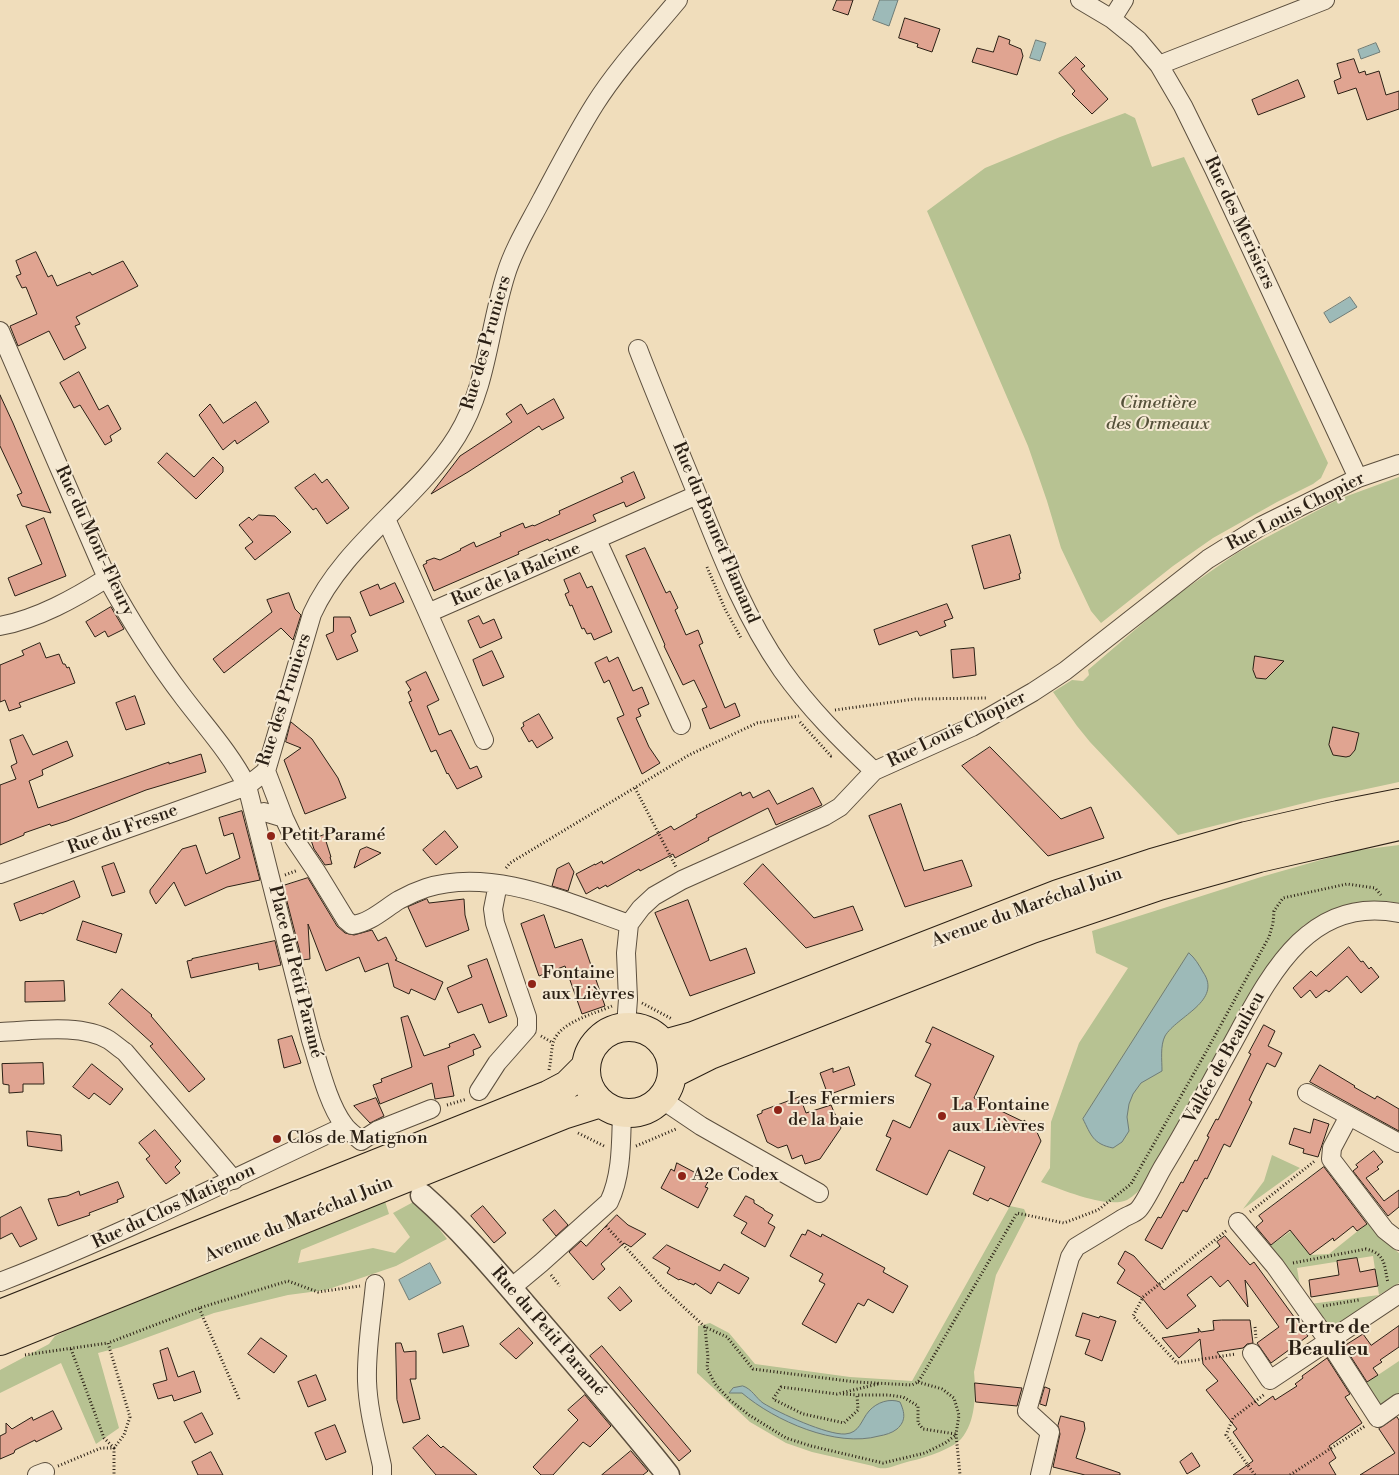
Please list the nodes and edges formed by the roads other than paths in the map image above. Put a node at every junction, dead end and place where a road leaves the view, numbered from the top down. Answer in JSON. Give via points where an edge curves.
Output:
{"nodes":[{"id":1,"x":678,"y":0,"type":"edge"},
{"id":2,"x":1080,"y":0,"type":"edge"},
{"id":3,"x":1124,"y":0,"type":"edge"},
{"id":4,"x":1325,"y":0,"type":"edge"},
{"id":5,"x":1112,"y":19,"type":"junction"},
{"id":6,"x":1159,"y":65,"type":"junction"},
{"id":7,"x":0,"y":331,"type":"edge"},
{"id":8,"x":638,"y":349,"type":"dead end"},
{"id":9,"x":1399,"y":464,"type":"edge"},
{"id":10,"x":1358,"y":478,"type":"junction"},
{"id":11,"x":697,"y":495,"type":"junction"},
{"id":12,"x":386,"y":519,"type":"junction"},
{"id":13,"x":596,"y":540,"type":"junction"},
{"id":14,"x":107,"y":578,"type":"junction"},
{"id":15,"x":428,"y":613,"type":"junction"},
{"id":16,"x":0,"y":626,"type":"edge"},
{"id":17,"x":681,"y":725,"type":"dead end"},
{"id":18,"x":484,"y":740,"type":"dead end"},
{"id":19,"x":874,"y":771,"type":"junction"},
{"id":20,"x":266,"y":772,"type":"junction"},
{"id":21,"x":247,"y":786,"type":"junction"},
{"id":22,"x":1399,"y":802,"type":"edge"},
{"id":23,"x":255,"y":815,"type":"junction"},
{"id":24,"x":284,"y":818,"type":"junction"},
{"id":25,"x":1399,"y":826,"type":"edge"},
{"id":26,"x":0,"y":874,"type":"edge"},
{"id":27,"x":498,"y":884,"type":"junction"},
{"id":28,"x":1399,"y":914,"type":"edge"},
{"id":29,"x":629,"y":924,"type":"junction"},
{"id":30,"x":626,"y":1026,"type":"junction"},
{"id":31,"x":0,"y":1032,"type":"edge"},
{"id":32,"x":664,"y":1044,"type":"junction"},
{"id":33,"x":585,"y":1067,"type":"junction"},
{"id":34,"x":672,"y":1074,"type":"junction"},
{"id":35,"x":480,"y":1090,"type":"road end"},
{"id":36,"x":1307,"y":1093,"type":"dead end"},
{"id":37,"x":660,"y":1099,"type":"junction"},
{"id":38,"x":556,"y":1105,"type":"junction"},
{"id":39,"x":611,"y":1108,"type":"junction"},
{"id":40,"x":431,"y":1109,"type":"road end"},
{"id":41,"x":1349,"y":1116,"type":"junction"},
{"id":42,"x":345,"y":1126,"type":"junction"},
{"id":43,"x":1399,"y":1143,"type":"edge"},
{"id":44,"x":234,"y":1180,"type":"junction"},
{"id":45,"x":819,"y":1193,"type":"dead end"},
{"id":46,"x":422,"y":1195,"type":"dead end"},
{"id":47,"x":1238,"y":1222,"type":"road end"},
{"id":48,"x":1399,"y":1241,"type":"edge"},
{"id":49,"x":0,"y":1282,"type":"edge"},
{"id":50,"x":375,"y":1284,"type":"road end"},
{"id":51,"x":510,"y":1288,"type":"junction"},
{"id":52,"x":1392,"y":1298,"type":"edge"},
{"id":53,"x":0,"y":1314,"type":"edge"},
{"id":54,"x":1329,"y":1342,"type":"junction"},
{"id":55,"x":9,"y":1349,"type":"edge"},
{"id":56,"x":1252,"y":1352,"type":"road end"},
{"id":57,"x":1399,"y":1403,"type":"edge"},
{"id":58,"x":382,"y":1475,"type":"edge"},
{"id":59,"x":668,"y":1475,"type":"edge"},
{"id":60,"x":1040,"y":1475,"type":"edge"}],
"edges":[{"from":1,"to":12,"type":"street","name":"Rue des Pruniers","via":[[615,76],[568,150],[519,241],[506,273],[475,399],[457,436],[430,473]]},
{"from":2,"to":5,"type":"street","name":"Rue des Merisiers"},
{"from":3,"to":5,"type":"street"},
{"from":4,"to":6,"type":"street"},
{"from":5,"to":6,"type":"street","name":"Rue des Merisiers","via":[[1138,40]]},
{"from":6,"to":10,"type":"street","name":"Rue des Merisiers","via":[[1214,169]]},
{"from":7,"to":14,"type":"street","name":"Rue du Mont-Fleury"},
{"from":8,"to":11,"type":"street","name":"Rue du Bonnet Flamand"},
{"from":9,"to":10,"type":"street","name":"Rue Louis Chopier"},
{"from":10,"to":19,"type":"street","name":"Rue Louis Chopier","via":[[1261,526],[1208,559],[1065,671],[1019,701],[972,727]]},
{"from":11,"to":13,"type":"street","name":"Rue de la Baleine"},
{"from":11,"to":19,"type":"street","name":"Rue du Bonnet Flamand","via":[[742,603],[782,670],[846,745]]},
{"from":12,"to":15,"type":"street"},
{"from":12,"to":20,"type":"street","name":"Rue des Pruniers","via":[[320,595]]},
{"from":13,"to":15,"type":"street","name":"Rue de la Baleine"},
{"from":13,"to":17,"type":"street"},
{"from":14,"to":16,"type":"street","via":[[66,602]]},
{"from":14,"to":21,"type":"street","name":"Rue du Mont-Fleury","via":[[143,641],[217,738]]},
{"from":15,"to":18,"type":"street"},
{"from":19,"to":29,"type":"street","name":"Rue Louis Chopier","via":[[840,807],[682,880],[654,896]]},
{"from":20,"to":21,"type":"street","name":"Rue des Pruniers"},
{"from":20,"to":24,"type":"street"},
{"from":21,"to":23,"type":"street","name":"Place du Petit Paramé"},
{"from":21,"to":26,"type":"street","name":"Rue du Fresne"},
{"from":22,"to":32,"type":"main road","name":"Avenue du Maréchal Juin","via":[[1246,836],[1152,863],[1067,891],[693,1036]]},
{"from":23,"to":24,"type":"street","via":[[264,812]]},
{"from":23,"to":42,"type":"street","name":"Place du Petit Paramé","via":[[311,1040],[320,1071]]},
{"from":24,"to":27,"type":"street","via":[[293,837],[352,925],[430,886],[459,882]]},
{"from":25,"to":34,"type":"main road","name":"Avenue du Maréchal Juin","via":[[1259,858],[1159,886],[1041,926],[710,1056]]},
{"from":27,"to":29,"type":"street","via":[[530,890]]},
{"from":27,"to":35,"type":"street","via":[[493,909],[495,923],[527,1017],[527,1029],[497,1063]]},
{"from":28,"to":60,"type":"street","name":"Vallée de Beaulieu","via":[[1370,910],[1350,913],[1304,938],[1288,953],[1255,1002],[1138,1210],[1076,1247],[1070,1257],[1027,1411],[1050,1432]]},
{"from":29,"to":30,"type":"street"},
{"from":30,"to":32,"type":"main road","via":[[648,1030]]},
{"from":30,"to":33,"type":"main road","via":[[606,1032],[598,1039],[591,1047]]},
{"from":31,"to":44,"type":"street","via":[[63,1030],[108,1039],[125,1052]]},
{"from":32,"to":34,"type":"main road","via":[[671,1058]]},
{"from":33,"to":38,"type":"main road","name":"Avenue du Maréchal Juin","via":[[567,1085]]},
{"from":33,"to":39,"type":"main road","via":[[588,1087]]},
{"from":34,"to":37,"type":"main road"},
{"from":36,"to":41,"type":"street"},
{"from":37,"to":39,"type":"main road","via":[[647,1109],[630,1113]]},
{"from":37,"to":45,"type":"street","via":[[690,1120]]},
{"from":38,"to":39,"type":"main road","name":"Avenue du Maréchal Juin"},
{"from":38,"to":53,"type":"main road","name":"Avenue du Maréchal Juin"},
{"from":38,"to":55,"type":"main road","name":"Avenue du Maréchal Juin","via":[[75,1309]]},
{"from":39,"to":51,"type":"street","via":[[621,1149],[615,1190],[609,1202]]},
{"from":40,"to":42,"type":"street","via":[[378,1130],[361,1141]]},
{"from":41,"to":43,"type":"street"},
{"from":41,"to":48,"type":"street","via":[[1332,1148],[1331,1159],[1385,1230]]},
{"from":42,"to":44,"type":"street","name":"Rue du Clos Matignon"},
{"from":44,"to":49,"type":"street","name":"Rue du Clos Matignon"},
{"from":46,"to":51,"type":"street","name":"Rue du Petit Paramé","via":[[449,1219]]},
{"from":47,"to":54,"type":"street","via":[[1276,1266]]},
{"from":50,"to":58,"type":"street","via":[[367,1381]]},
{"from":51,"to":59,"type":"street","name":"Rue du Petit Paramé"},
{"from":52,"to":54,"type":"street"},
{"from":54,"to":56,"type":"street","via":[[1270,1380]]},
{"from":54,"to":57,"type":"street","via":[[1378,1418]]}]}
